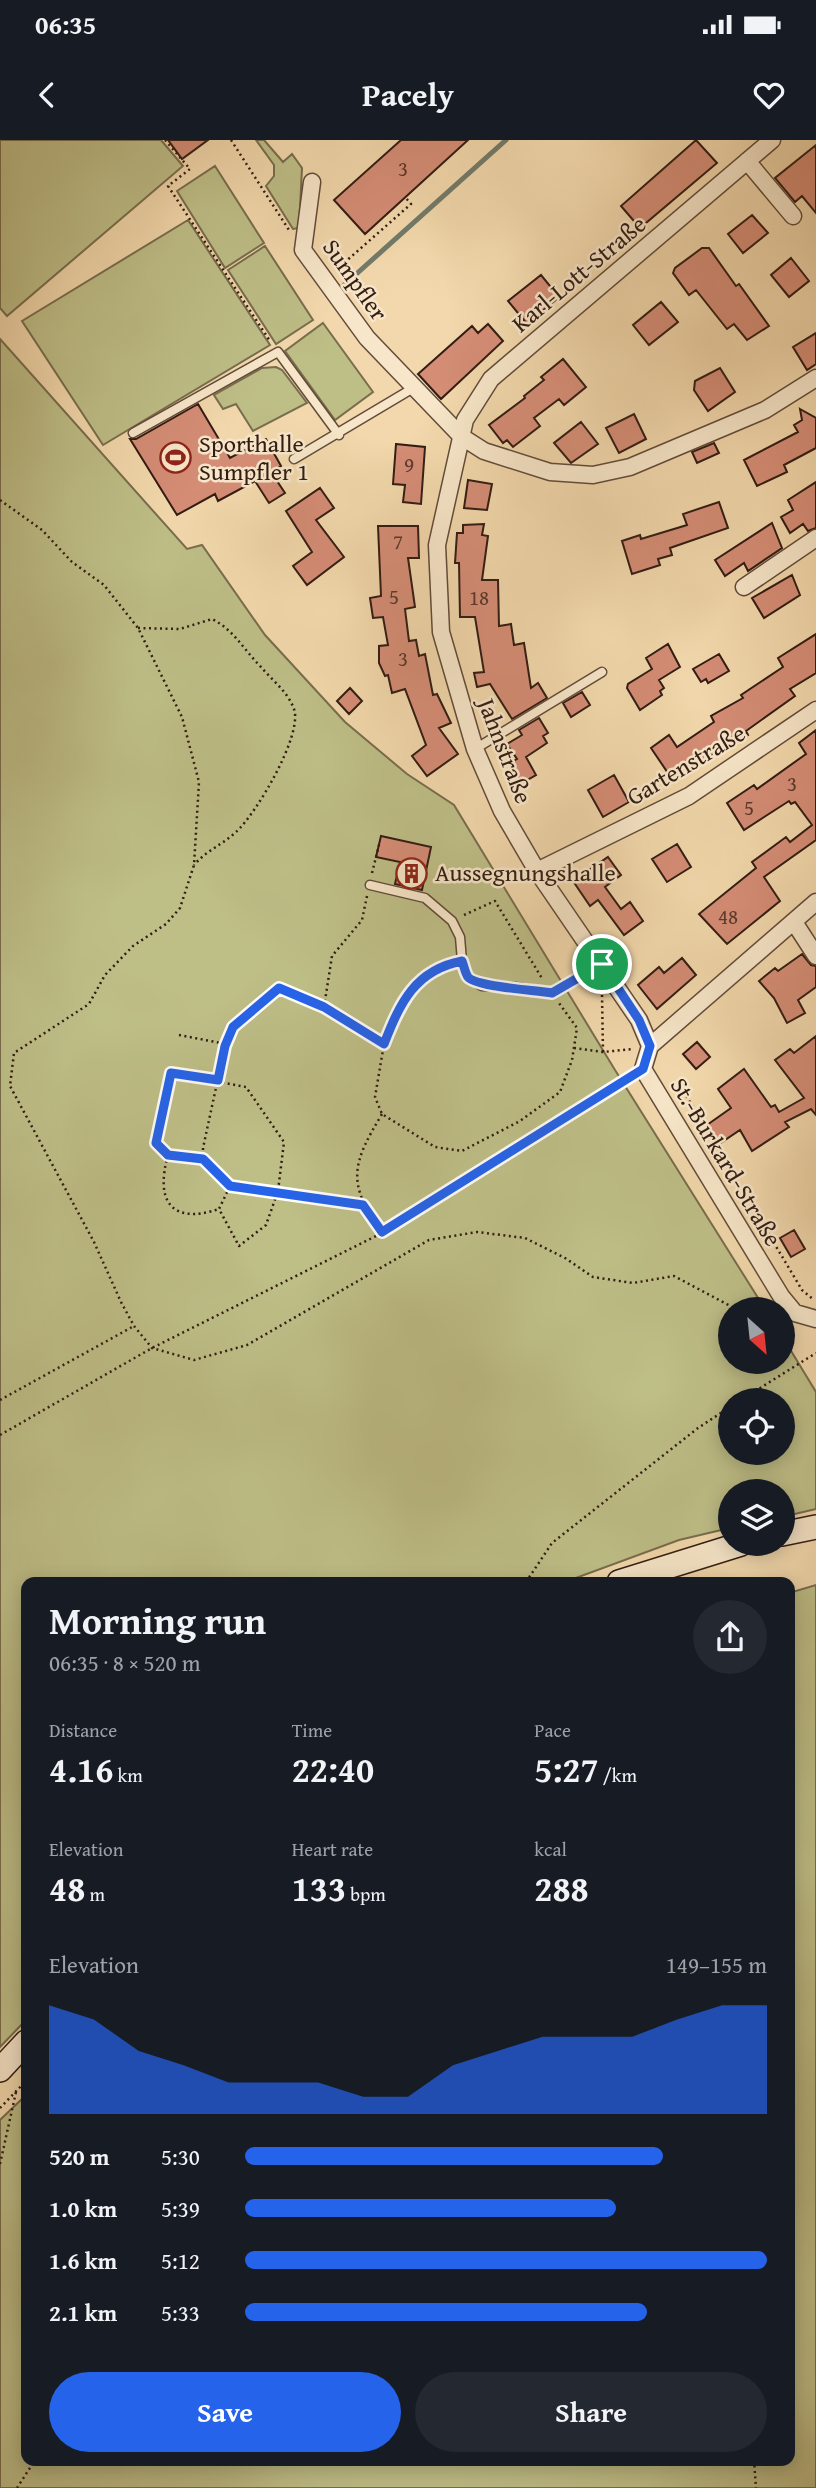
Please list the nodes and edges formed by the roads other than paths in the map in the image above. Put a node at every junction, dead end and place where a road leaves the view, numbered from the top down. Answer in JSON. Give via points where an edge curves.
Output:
{"nodes":[{"id":1,"x":772,"y":140,"type":"edge"},
{"id":2,"x":747,"y":161,"type":"junction"},
{"id":3,"x":312,"y":182,"type":"dead end"},
{"id":4,"x":793,"y":216,"type":"dead end"},
{"id":5,"x":816,"y":378,"type":"edge"},
{"id":6,"x":415,"y":387,"type":"junction"},
{"id":7,"x":133,"y":433,"type":"dead end"},
{"id":8,"x":339,"y":435,"type":"junction"},
{"id":9,"x":462,"y":437,"type":"junction"},
{"id":10,"x":294,"y":459,"type":"dead end"},
{"id":11,"x":816,"y":538,"type":"edge"},
{"id":12,"x":744,"y":587,"type":"dead end"},
{"id":13,"x":602,"y":672,"type":"dead end"},
{"id":14,"x":816,"y":709,"type":"edge"},
{"id":15,"x":475,"y":749,"type":"junction"},
{"id":16,"x":537,"y":871,"type":"junction"},
{"id":17,"x":370,"y":886,"type":"road end"},
{"id":18,"x":816,"y":902,"type":"edge"},
{"id":19,"x":794,"y":922,"type":"junction"},
{"id":20,"x":816,"y":956,"type":"edge"},
{"id":21,"x":602,"y":964,"type":"junction"},
{"id":22,"x":650,"y":1046,"type":"junction"},
{"id":23,"x":816,"y":1319,"type":"edge"},
{"id":24,"x":816,"y":1527,"type":"edge"},
{"id":25,"x":795,"y":1531,"type":"edge"},
{"id":26,"x":718,"y":1551,"type":"edge"},
{"id":27,"x":635,"y":1577,"type":"edge"},
{"id":28,"x":21,"y":2047,"type":"edge"},
{"id":29,"x":0,"y":2070,"type":"edge"}],
"edges":[{"from":1,"to":2,"type":"street","name":"Karl-Lott-Straße"},
{"from":2,"to":4,"type":"street"},
{"from":2,"to":9,"type":"street","name":"Karl-Lott-Straße","via":[[491,379],[466,420]]},
{"from":3,"to":6,"type":"street","name":"Sumpfler","via":[[303,250],[368,338]]},
{"from":5,"to":9,"type":"street","name":"Sumpfler","via":[[765,410],[668,452],[593,474],[550,472],[518,463]]},
{"from":6,"to":8,"type":"lane"},
{"from":6,"to":9,"type":"street","name":"Sumpfler"},
{"from":7,"to":8,"type":"lane","via":[[278,352]]},
{"from":8,"to":10,"type":"lane"},
{"from":9,"to":15,"type":"street","name":"Jahnstraße","via":[[437,545],[441,632]]},
{"from":11,"to":12,"type":"street"},
{"from":13,"to":15,"type":"lane"},
{"from":14,"to":16,"type":"street","name":"Gartenstraße","via":[[689,796]]},
{"from":15,"to":16,"type":"street","name":"Jahnstraße","via":[[502,811]]},
{"from":16,"to":21,"type":"street","name":"Jahnstraße"},
{"from":17,"to":21,"type":"lane","via":[[425,898],[452,921],[469,978],[482,986],[552,993]]},
{"from":18,"to":19,"type":"street"},
{"from":19,"to":20,"type":"street"},
{"from":19,"to":22,"type":"street"},
{"from":21,"to":22,"type":"street","name":"Jahnstraße","via":[[639,1020]]},
{"from":22,"to":23,"type":"street","name":"St.-Burkard-Straße","via":[[643,1069],[658,1094],[795,1313]]},
{"from":24,"to":25,"type":"main road"},
{"from":26,"to":27,"type":"main road"},
{"from":28,"to":29,"type":"main road"}]}
